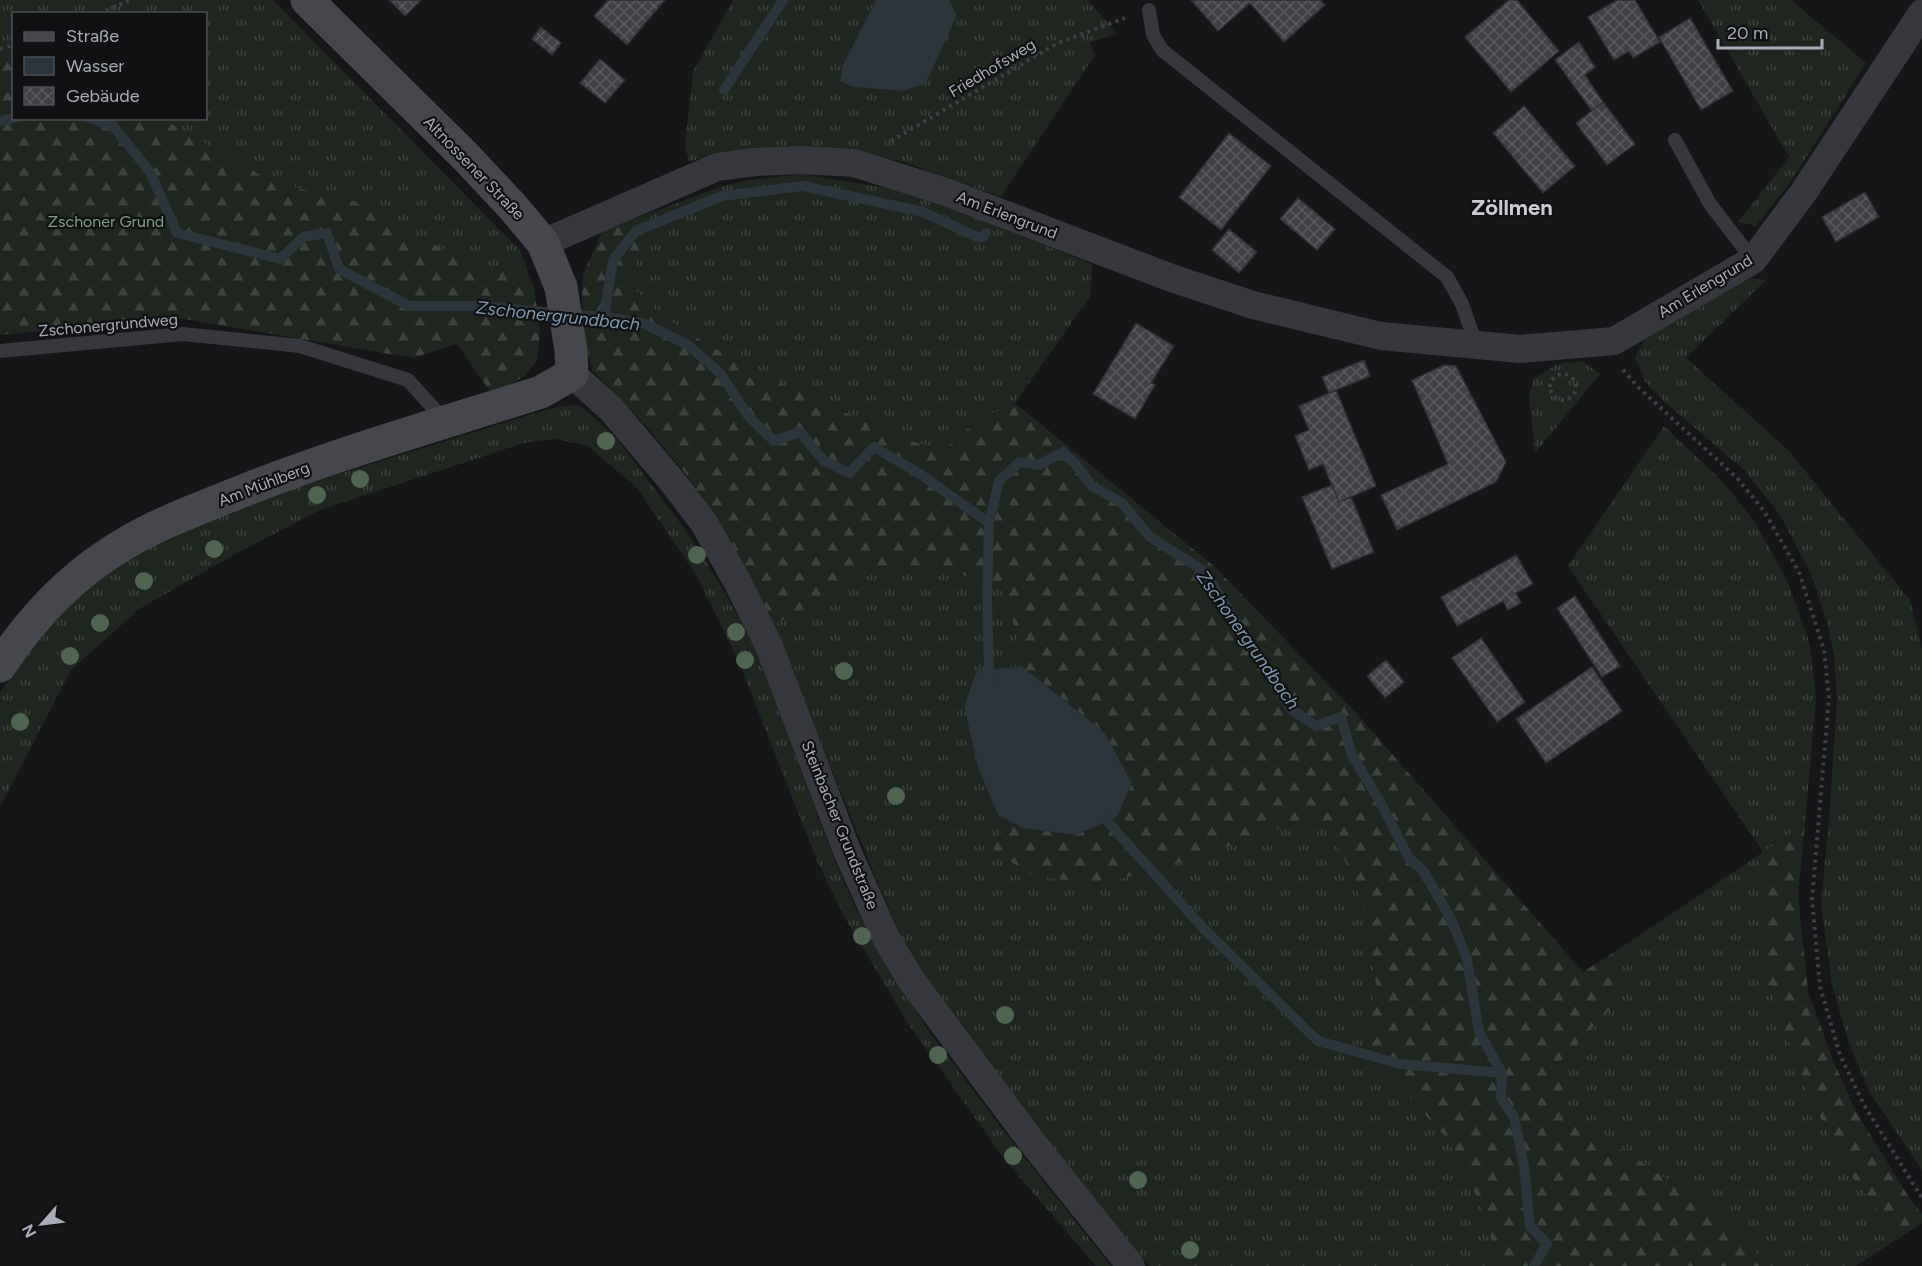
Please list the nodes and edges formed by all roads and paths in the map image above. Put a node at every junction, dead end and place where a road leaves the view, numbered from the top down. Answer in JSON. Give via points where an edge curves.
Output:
{"nodes":[{"id":1,"x":130,"y":0,"type":"edge"},
{"id":2,"x":307,"y":0,"type":"edge"},
{"id":3,"x":1149,"y":10,"type":"joint"},
{"id":4,"x":103,"y":12,"type":"edge"},
{"id":5,"x":1922,"y":13,"type":"edge"},
{"id":6,"x":1675,"y":140,"type":"dead end"},
{"id":7,"x":854,"y":163,"type":"junction"},
{"id":8,"x":543,"y":243,"type":"junction"},
{"id":9,"x":1753,"y":261,"type":"junction"},
{"id":10,"x":1614,"y":341,"type":"junction"},
{"id":11,"x":1476,"y":344,"type":"junction"},
{"id":12,"x":0,"y":351,"type":"edge"},
{"id":13,"x":572,"y":362,"type":"junction"},
{"id":14,"x":1573,"y":377,"type":"joint"},
{"id":15,"x":446,"y":423,"type":"junction"},
{"id":16,"x":0,"y":666,"type":"edge"},
{"id":17,"x":1922,"y":1198,"type":"edge"},
{"id":18,"x":1131,"y":1266,"type":"edge"}],
"edges":[{"from":1,"to":4,"type":"path"},
{"from":2,"to":8,"type":"street","name":"Altnossener Straße","via":[[466,157]]},
{"from":3,"to":7,"type":"path","name":"Friedhofsweg","via":[[1058,43]]},
{"from":3,"to":11,"type":"lane","via":[[1153,35],[1162,50],[1448,277]]},
{"from":5,"to":9,"type":"street","name":"Am Erlengrund","via":[[1803,193]]},
{"from":6,"to":9,"type":"lane","via":[[1710,204]]},
{"from":7,"to":8,"type":"street","name":"Am Erlengrund","via":[[802,160],[717,167]]},
{"from":7,"to":11,"type":"street","name":"Am Erlengrund","via":[[943,191],[1253,305],[1381,336]]},
{"from":8,"to":13,"type":"street","name":"Altnossener Straße","via":[[561,287]]},
{"from":9,"to":10,"type":"street","name":"Am Erlengrund"},
{"from":10,"to":11,"type":"street","name":"Am Erlengrund","via":[[1520,350]]},
{"from":10,"to":17,"type":"path","via":[[1624,371],[1738,479],[1764,511],[1799,572],[1824,650],[1829,698],[1812,899],[1820,987],[1840,1055]]},
{"from":12,"to":15,"type":"lane","name":"Zschonergrundweg","via":[[183,334],[300,346],[408,380]]},
{"from":13,"to":15,"type":"street","name":"Am Mühlberg","via":[[541,393]]},
{"from":13,"to":18,"type":"street","name":"Steinbacher Grundstraße","via":[[704,523],[731,572],[769,646],[847,851],[886,938],[911,980]]},
{"from":14,"to":14,"type":"path","via":[[1577,385],[1575,394],[1568,400],[1552,395],[1553,378],[1559,374]]},
{"from":15,"to":16,"type":"street","name":"Am Mühlberg","via":[[289,472],[125,543],[44,608]]}]}
